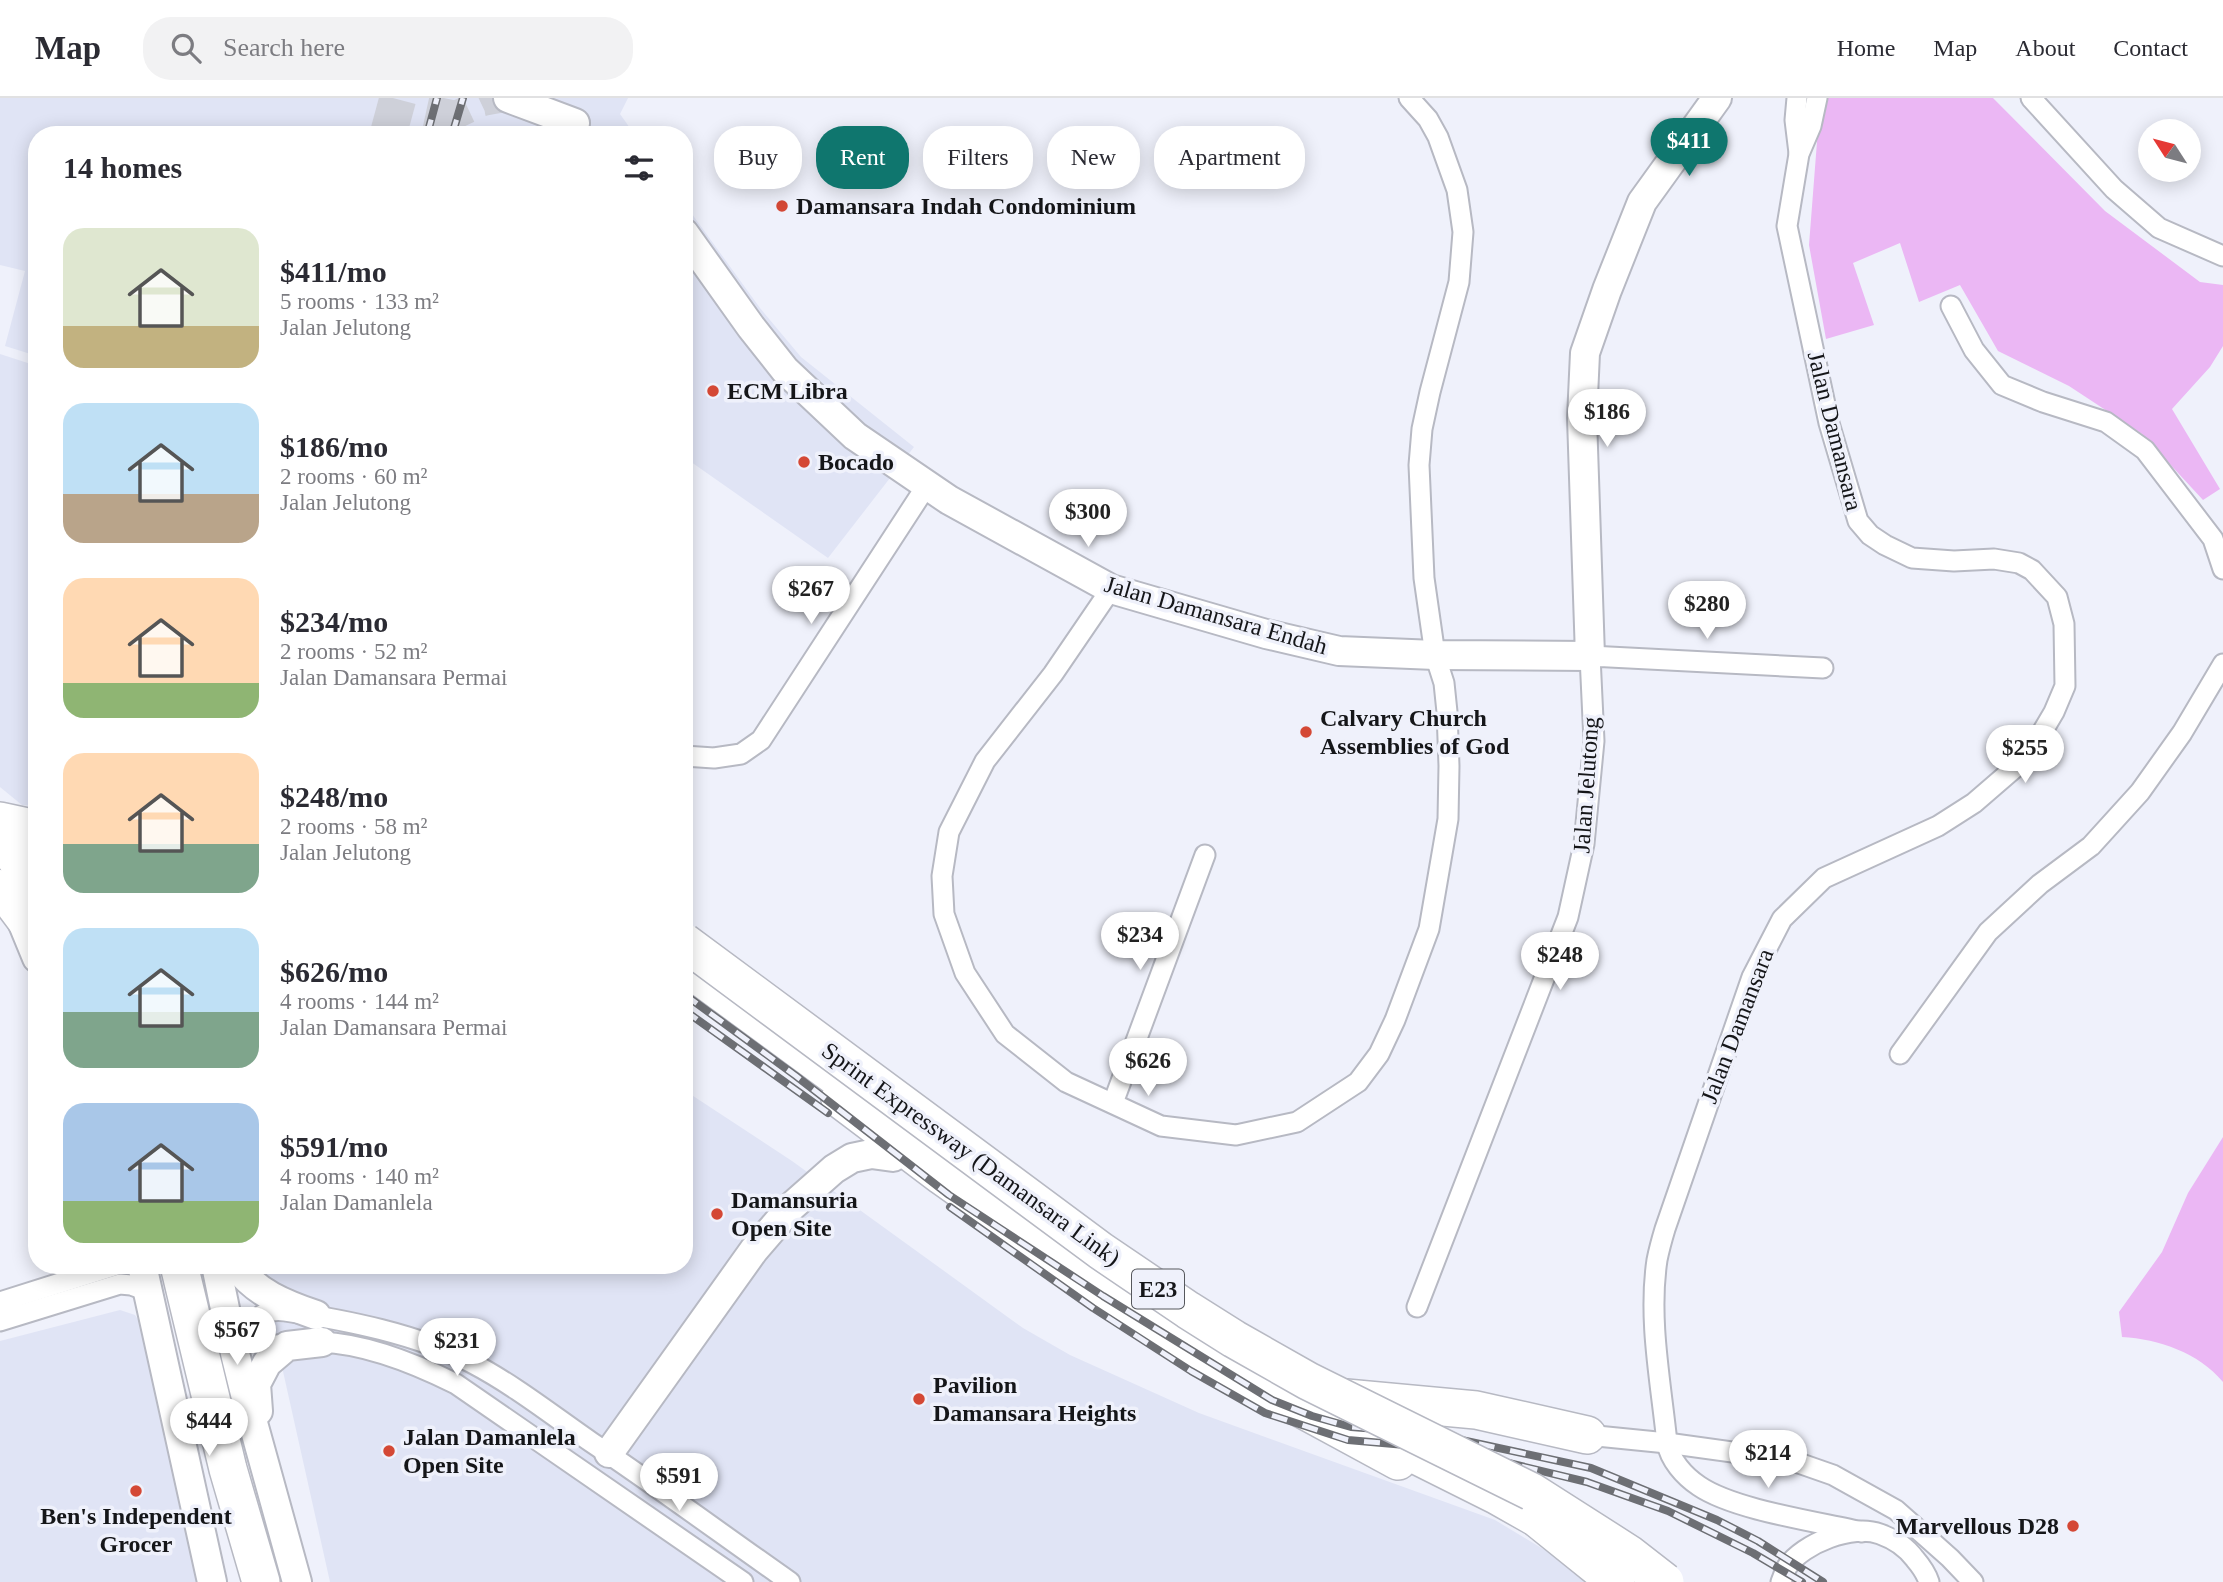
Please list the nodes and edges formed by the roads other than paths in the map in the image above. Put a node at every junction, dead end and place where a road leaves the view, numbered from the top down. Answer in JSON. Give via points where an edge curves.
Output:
{"nodes":[{"id":1,"x":508,"y":98,"type":"edge"},
{"id":2,"x":1409,"y":98,"type":"edge"},
{"id":3,"x":1717,"y":98,"type":"edge"},
{"id":4,"x":1734,"y":98,"type":"edge"},
{"id":5,"x":1797,"y":98,"type":"edge"},
{"id":6,"x":1817,"y":98,"type":"edge"},
{"id":7,"x":2031,"y":98,"type":"edge"},
{"id":8,"x":578,"y":126,"type":"edge"},
{"id":9,"x":1799,"y":154,"type":"junction"},
{"id":10,"x":1628,"y":241,"type":"junction"},
{"id":11,"x":693,"y":246,"type":"edge"},
{"id":12,"x":2223,"y":256,"type":"edge"},
{"id":13,"x":1951,"y":306,"type":"dead end"},
{"id":14,"x":927,"y":485,"type":"junction"},
{"id":15,"x":2223,"y":569,"type":"edge"},
{"id":16,"x":1111,"y":589,"type":"junction"},
{"id":17,"x":1435,"y":655,"type":"junction"},
{"id":18,"x":1590,"y":656,"type":"junction"},
{"id":19,"x":2223,"y":664,"type":"edge"},
{"id":20,"x":1823,"y":668,"type":"dead end"},
{"id":21,"x":693,"y":756,"type":"edge"},
{"id":22,"x":0,"y":821,"type":"edge"},
{"id":23,"x":28,"y":827,"type":"edge"},
{"id":24,"x":0,"y":836,"type":"edge"},
{"id":25,"x":1205,"y":855,"type":"dead end"},
{"id":26,"x":22,"y":904,"type":"edge"},
{"id":27,"x":28,"y":926,"type":"edge"},
{"id":28,"x":693,"y":949,"type":"edge"},
{"id":29,"x":693,"y":972,"type":"edge"},
{"id":30,"x":693,"y":989,"type":"edge"},
{"id":31,"x":1900,"y":1054,"type":"dead end"},
{"id":32,"x":1113,"y":1103,"type":"junction"},
{"id":33,"x":893,"y":1157,"type":"joint"},
{"id":34,"x":942,"y":1176,"type":"junction"},
{"id":35,"x":89,"y":1274,"type":"edge"},
{"id":36,"x":181,"y":1274,"type":"edge"},
{"id":37,"x":218,"y":1274,"type":"edge"},
{"id":38,"x":242,"y":1274,"type":"edge"},
{"id":39,"x":145,"y":1278,"type":"edge"},
{"id":40,"x":0,"y":1303,"type":"edge"},
{"id":41,"x":1416,"y":1307,"type":"dead end"},
{"id":42,"x":0,"y":1321,"type":"edge"},
{"id":43,"x":319,"y":1329,"type":"junction"},
{"id":44,"x":1290,"y":1389,"type":"junction"},
{"id":45,"x":1587,"y":1435,"type":"joint"},
{"id":46,"x":1667,"y":1443,"type":"junction"},
{"id":47,"x":609,"y":1453,"type":"junction"},
{"id":48,"x":1455,"y":1455,"type":"junction"},
{"id":49,"x":266,"y":1466,"type":"junction"},
{"id":50,"x":229,"y":1469,"type":"junction"},
{"id":51,"x":592,"y":1478,"type":"junction"},
{"id":52,"x":1862,"y":1532,"type":"junction"},
{"id":53,"x":212,"y":1582,"type":"edge"},
{"id":54,"x":244,"y":1582,"type":"edge"},
{"id":55,"x":261,"y":1582,"type":"edge"},
{"id":56,"x":297,"y":1582,"type":"edge"},
{"id":57,"x":743,"y":1582,"type":"edge"},
{"id":58,"x":790,"y":1582,"type":"edge"},
{"id":59,"x":1604,"y":1582,"type":"edge"},
{"id":60,"x":1616,"y":1582,"type":"edge"},
{"id":61,"x":1633,"y":1582,"type":"edge"},
{"id":62,"x":1665,"y":1582,"type":"edge"},
{"id":63,"x":1781,"y":1582,"type":"edge"},
{"id":64,"x":1929,"y":1582,"type":"edge"},
{"id":65,"x":1973,"y":1582,"type":"edge"}],
"edges":[{"from":1,"to":8,"type":"street"},
{"from":2,"to":17,"type":"street","via":[[1438,137],[1457,191],[1463,232],[1459,282],[1430,392],[1419,465],[1424,578]]},
{"from":3,"to":10,"type":"street","name":"Jalan Jelutong","via":[[1642,202]]},
{"from":4,"to":10,"type":"street","name":"Jalan Jelutong"},
{"from":5,"to":9,"type":"street","name":"Jalan Damansara"},
{"from":6,"to":9,"type":"street","name":"Jalan Damansara"},
{"from":7,"to":12,"type":"street","via":[[2114,189],[2159,228]]},
{"from":9,"to":46,"type":"street","name":"Jalan Damansara","via":[[1787,226],[1829,423],[1857,521],[1870,535],[1912,558],[1994,559],[2019,562],[2032,570],[2057,597],[2064,624],[2065,686],[2034,746],[2018,765],[1974,803],[1938,826],[1824,878],[1782,919],[1766,946],[1657,1259],[1656,1334]]},
{"from":10,"to":18,"type":"street","name":"Jalan Jelutong","via":[[1585,353],[1582,418]]},
{"from":11,"to":14,"type":"street","name":"Jalan Damansara Endah","via":[[785,370],[855,436]]},
{"from":13,"to":15,"type":"street","via":[[1973,350],[2002,385],[2106,422],[2145,450],[2213,539]]},
{"from":14,"to":16,"type":"street","name":"Jalan Damansara Endah"},
{"from":14,"to":21,"type":"street","via":[[761,740],[741,754]]},
{"from":16,"to":17,"type":"street","name":"Jalan Damansara Endah","via":[[1339,651]]},
{"from":16,"to":32,"type":"street","via":[[1054,674],[985,761],[949,832],[942,876],[944,914],[965,974],[1005,1034],[1066,1082]]},
{"from":17,"to":18,"type":"street","name":"Jalan Damansara Endah"},
{"from":17,"to":32,"type":"street","via":[[1444,683],[1450,766],[1448,819],[1429,929],[1395,1020],[1359,1082],[1297,1122],[1236,1135],[1161,1126]]},
{"from":18,"to":20,"type":"street"},
{"from":18,"to":41,"type":"street","name":"Jalan Jelutong","via":[[1592,754],[1584,844],[1567,917]]},
{"from":19,"to":31,"type":"street","via":[[2140,792],[2091,846],[2040,884],[1989,932]]},
{"from":22,"to":23,"type":"highway"},
{"from":24,"to":26,"type":"highway"},
{"from":25,"to":32,"type":"street"},
{"from":26,"to":27,"type":"street"},
{"from":28,"to":48,"type":"highway","name":"Sprint Expressway (Damansara Link)","number":"E23","bridge":true,"via":[[1101,1251],[1188,1310],[1308,1381]]},
{"from":29,"to":44,"type":"highway","name":"Sprint Expressway (Damansara Link)","number":"E23","via":[[1114,1281]]},
{"from":30,"to":34,"type":"highway"},
{"from":33,"to":34,"type":"highway"},
{"from":33,"to":47,"type":"street","via":[[871,1153],[852,1158],[791,1207],[754,1250]]},
{"from":34,"to":59,"type":"highway","via":[[1124,1305],[1258,1385],[1551,1545]]},
{"from":35,"to":40,"type":"street"},
{"from":36,"to":50,"type":"highway"},
{"from":37,"to":49,"type":"street"},
{"from":38,"to":43,"type":"street"},
{"from":39,"to":42,"type":"street"},
{"from":39,"to":53,"type":"street"},
{"from":43,"to":47,"type":"street","via":[[380,1330],[471,1362]]},
{"from":43,"to":49,"type":"street","via":[[276,1354],[256,1384]]},
{"from":43,"to":51,"type":"street","via":[[456,1384]]},
{"from":44,"to":45,"type":"highway","via":[[1476,1410]]},
{"from":44,"to":61,"type":"highway","name":"Sprint Expressway (Damansara Link)","number":"E23","via":[[1548,1522]]},
{"from":45,"to":46,"type":"street"},
{"from":46,"to":52,"type":"street","via":[[1676,1464],[1699,1486],[1765,1510]]},
{"from":46,"to":65,"type":"street","via":[[1790,1460],[1833,1475],[1896,1510]]},
{"from":47,"to":51,"type":"street"},
{"from":47,"to":58,"type":"street"},
{"from":48,"to":60,"type":"highway","bridge":true},
{"from":48,"to":62,"type":"highway","name":"Sprint Expressway (Damansara Link)","number":"E23","bridge":true,"via":[[1532,1492]]},
{"from":49,"to":56,"type":"street"},
{"from":50,"to":54,"type":"highway"},
{"from":50,"to":55,"type":"highway"},
{"from":51,"to":57,"type":"street"},
{"from":52,"to":63,"type":"street","via":[[1820,1541],[1787,1567]]},
{"from":52,"to":64,"type":"street","via":[[1879,1533],[1907,1548]]}]}
